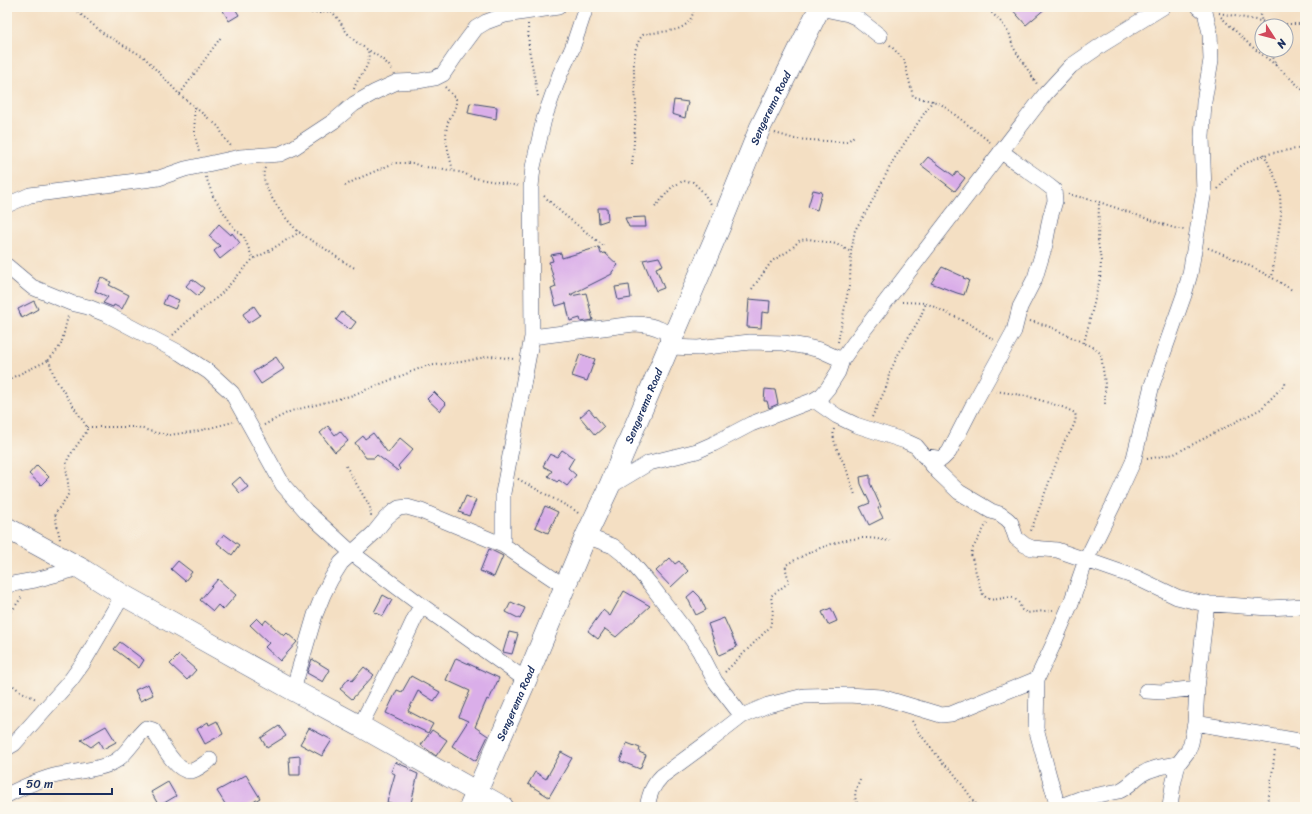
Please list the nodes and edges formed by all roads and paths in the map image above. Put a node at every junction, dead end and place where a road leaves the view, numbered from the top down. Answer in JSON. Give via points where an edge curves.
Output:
{"nodes":[{"id":1,"x":72,"y":7,"type":"edge"},
{"id":2,"x":306,"y":7,"type":"edge"},
{"id":3,"x":558,"y":7,"type":"edge"},
{"id":4,"x":586,"y":7,"type":"edge"},
{"id":5,"x":694,"y":7,"type":"edge"},
{"id":6,"x":818,"y":7,"type":"edge"},
{"id":7,"x":986,"y":7,"type":"edge"},
{"id":8,"x":1163,"y":7,"type":"edge"},
{"id":9,"x":1199,"y":7,"type":"edge"},
{"id":10,"x":1258,"y":7,"type":"edge"},
{"id":11,"x":1261,"y":18,"type":"edge"},
{"id":12,"x":1254,"y":19,"type":"edge"},
{"id":13,"x":528,"y":22,"type":"dead end"},
{"id":14,"x":1294,"y":24,"type":"edge"},
{"id":15,"x":1305,"y":24,"type":"edge"},
{"id":16,"x":880,"y":36,"type":"joint"},
{"id":17,"x":221,"y":37,"type":"dead end"},
{"id":18,"x":1254,"y":48,"type":"edge"},
{"id":19,"x":368,"y":51,"type":"junction"},
{"id":20,"x":1267,"y":58,"type":"edge"},
{"id":21,"x":1274,"y":58,"type":"edge"},
{"id":22,"x":1277,"y":66,"type":"junction"},
{"id":23,"x":436,"y":78,"type":"junction"},
{"id":24,"x":397,"y":82,"type":"junction"},
{"id":25,"x":1305,"y":92,"type":"edge"},
{"id":26,"x":1046,"y":93,"type":"junction"},
{"id":27,"x":180,"y":95,"type":"junction"},
{"id":28,"x":933,"y":100,"type":"junction"},
{"id":29,"x":354,"y":104,"type":"junction"},
{"id":30,"x":194,"y":106,"type":"junction"},
{"id":31,"x":544,"y":119,"type":"junction"},
{"id":32,"x":760,"y":128,"type":"junction"},
{"id":33,"x":854,"y":136,"type":"dead end"},
{"id":34,"x":1305,"y":148,"type":"edge"},
{"id":35,"x":1001,"y":151,"type":"junction"},
{"id":36,"x":1264,"y":154,"type":"junction"},
{"id":37,"x":270,"y":156,"type":"junction"},
{"id":38,"x":240,"y":157,"type":"junction"},
{"id":39,"x":632,"y":165,"type":"dead end"},
{"id":40,"x":202,"y":166,"type":"junction"},
{"id":41,"x":453,"y":171,"type":"junction"},
{"id":42,"x":345,"y":186,"type":"dead end"},
{"id":43,"x":531,"y":187,"type":"junction"},
{"id":44,"x":1054,"y":190,"type":"junction"},
{"id":45,"x":1099,"y":202,"type":"junction"},
{"id":46,"x":7,"y":204,"type":"edge"},
{"id":47,"x":655,"y":207,"type":"dead end"},
{"id":48,"x":1200,"y":210,"type":"junction"},
{"id":49,"x":721,"y":224,"type":"junction"},
{"id":50,"x":300,"y":232,"type":"junction"},
{"id":51,"x":1196,"y":238,"type":"junction"},
{"id":52,"x":605,"y":247,"type":"dead end"},
{"id":53,"x":851,"y":252,"type":"junction"},
{"id":54,"x":253,"y":258,"type":"junction"},
{"id":55,"x":7,"y":266,"type":"edge"},
{"id":56,"x":355,"y":268,"type":"dead end"},
{"id":57,"x":1272,"y":277,"type":"junction"},
{"id":58,"x":752,"y":289,"type":"dead end"},
{"id":59,"x":1292,"y":290,"type":"dead end"},
{"id":60,"x":70,"y":303,"type":"junction"},
{"id":61,"x":885,"y":303,"type":"junction"},
{"id":62,"x":926,"y":303,"type":"junction"},
{"id":63,"x":1017,"y":321,"type":"junction"},
{"id":64,"x":532,"y":337,"type":"junction"},
{"id":65,"x":1084,"y":343,"type":"junction"},
{"id":66,"x":163,"y":344,"type":"junction"},
{"id":67,"x":669,"y":347,"type":"junction"},
{"id":68,"x":1005,"y":347,"type":"junction"},
{"id":69,"x":838,"y":358,"type":"junction"},
{"id":70,"x":49,"y":360,"type":"junction"},
{"id":71,"x":529,"y":362,"type":"junction"},
{"id":72,"x":7,"y":380,"type":"edge"},
{"id":73,"x":988,"y":380,"type":"junction"},
{"id":74,"x":1287,"y":382,"type":"dead end"},
{"id":75,"x":814,"y":400,"type":"junction"},
{"id":76,"x":1105,"y":404,"type":"dead end"},
{"id":77,"x":837,"y":416,"type":"junction"},
{"id":78,"x":250,"y":425,"type":"junction"},
{"id":79,"x":87,"y":427,"type":"junction"},
{"id":80,"x":871,"y":430,"type":"junction"},
{"id":81,"x":924,"y":456,"type":"junction"},
{"id":82,"x":1132,"y":462,"type":"junction"},
{"id":83,"x":346,"y":466,"type":"dead end"},
{"id":84,"x":507,"y":473,"type":"junction"},
{"id":85,"x":609,"y":487,"type":"junction"},
{"id":86,"x":855,"y":495,"type":"dead end"},
{"id":87,"x":991,"y":511,"type":"junction"},
{"id":88,"x":7,"y":528,"type":"edge"},
{"id":89,"x":588,"y":531,"type":"junction"},
{"id":90,"x":374,"y":533,"type":"junction"},
{"id":91,"x":890,"y":541,"type":"dead end"},
{"id":92,"x":503,"y":545,"type":"junction"},
{"id":93,"x":1025,"y":545,"type":"junction"},
{"id":94,"x":352,"y":553,"type":"junction"},
{"id":95,"x":1086,"y":560,"type":"junction"},
{"id":96,"x":73,"y":564,"type":"junction"},
{"id":97,"x":35,"y":580,"type":"junction"},
{"id":98,"x":7,"y":585,"type":"edge"},
{"id":99,"x":564,"y":586,"type":"junction"},
{"id":100,"x":123,"y":595,"type":"junction"},
{"id":101,"x":1206,"y":603,"type":"junction"},
{"id":102,"x":421,"y":605,"type":"junction"},
{"id":103,"x":1305,"y":606,"type":"edge"},
{"id":104,"x":1068,"y":609,"type":"junction"},
{"id":105,"x":7,"y":618,"type":"edge"},
{"id":106,"x":1037,"y":679,"type":"junction"},
{"id":107,"x":526,"y":680,"type":"junction"},
{"id":108,"x":7,"y":681,"type":"edge"},
{"id":109,"x":715,"y":681,"type":"junction"},
{"id":110,"x":1197,"y":688,"type":"junction"},
{"id":111,"x":293,"y":690,"type":"junction"},
{"id":112,"x":1146,"y":691,"type":"dead end"},
{"id":113,"x":54,"y":699,"type":"junction"},
{"id":114,"x":904,"y":704,"type":"junction"},
{"id":115,"x":742,"y":716,"type":"junction"},
{"id":116,"x":1195,"y":723,"type":"junction"},
{"id":117,"x":360,"y":726,"type":"junction"},
{"id":118,"x":1277,"y":737,"type":"junction"},
{"id":119,"x":1305,"y":742,"type":"edge"},
{"id":120,"x":7,"y":748,"type":"edge"},
{"id":121,"x":210,"y":760,"type":"dead end"},
{"id":122,"x":1178,"y":764,"type":"junction"},
{"id":123,"x":860,"y":779,"type":"dead end"},
{"id":124,"x":7,"y":795,"type":"edge"},
{"id":125,"x":473,"y":799,"type":"edge"},
{"id":126,"x":974,"y":801,"type":"junction"},
{"id":127,"x":503,"y":807,"type":"edge"},
{"id":128,"x":647,"y":807,"type":"edge"},
{"id":129,"x":861,"y":807,"type":"edge"},
{"id":130,"x":962,"y":807,"type":"edge"},
{"id":131,"x":978,"y":807,"type":"edge"},
{"id":132,"x":1058,"y":807,"type":"edge"},
{"id":133,"x":1170,"y":807,"type":"edge"},
{"id":134,"x":1265,"y":807,"type":"edge"}],
"edges":[{"from":1,"to":27,"type":"path","via":[[104,34],[144,57]]},
{"from":2,"to":19,"type":"path","via":[[311,13],[330,11],[335,14],[348,34]]},
{"from":3,"to":23,"type":"street","via":[[505,15],[486,22],[476,28],[443,74]]},
{"from":4,"to":31,"type":"street"},
{"from":5,"to":39,"type":"path","via":[[690,20],[680,29],[643,35],[638,43],[634,71],[636,104]]},
{"from":6,"to":16,"type":"street","via":[[857,18]]},
{"from":6,"to":32,"type":"main road","name":"Sengerema Road"},
{"from":7,"to":26,"type":"path","via":[[1002,23],[1010,35],[1013,47],[1037,84]]},
{"from":8,"to":26,"type":"street","via":[[1071,66]]},
{"from":9,"to":48,"type":"street","via":[[1205,12],[1210,33],[1211,60],[1204,102],[1204,192]]},
{"from":10,"to":11,"type":"path"},
{"from":12,"to":18,"type":"path","via":[[1216,13]]},
{"from":13,"to":31,"type":"path","via":[[531,65]]},
{"from":14,"to":15,"type":"path"},
{"from":16,"to":28,"type":"path","via":[[904,60],[913,96]]},
{"from":17,"to":27,"type":"path"},
{"from":19,"to":24,"type":"path","via":[[388,63]]},
{"from":19,"to":29,"type":"path","via":[[369,57],[364,73],[354,88]]},
{"from":20,"to":22,"type":"path"},
{"from":21,"to":22,"type":"path"},
{"from":22,"to":25,"type":"path"},
{"from":23,"to":24,"type":"street"},
{"from":23,"to":41,"type":"path","via":[[456,99],[457,105],[447,125]]},
{"from":24,"to":29,"type":"street"},
{"from":26,"to":35,"type":"street"},
{"from":27,"to":30,"type":"path"},
{"from":28,"to":35,"type":"path"},
{"from":28,"to":53,"type":"path","via":[[894,159],[855,230]]},
{"from":29,"to":37,"type":"street","via":[[334,121],[293,148]]},
{"from":30,"to":38,"type":"path","via":[[218,127]]},
{"from":30,"to":40,"type":"path","via":[[195,136]]},
{"from":31,"to":43,"type":"street"},
{"from":32,"to":33,"type":"path","via":[[795,139],[841,142]]},
{"from":32,"to":49,"type":"main road","name":"Sengerema Road"},
{"from":34,"to":36,"type":"path"},
{"from":35,"to":44,"type":"street"},
{"from":35,"to":61,"type":"street"},
{"from":36,"to":48,"type":"path","via":[[1230,174]]},
{"from":36,"to":57,"type":"path","via":[[1280,194],[1281,215]]},
{"from":37,"to":38,"type":"street"},
{"from":37,"to":50,"type":"path","via":[[263,172],[265,187],[277,207]]},
{"from":38,"to":40,"type":"street"},
{"from":40,"to":46,"type":"street","via":[[159,178],[30,196]]},
{"from":40,"to":54,"type":"path","via":[[213,196],[234,228],[244,237]]},
{"from":41,"to":42,"type":"path","via":[[422,168],[413,163],[394,163]]},
{"from":41,"to":43,"type":"path","via":[[490,182]]},
{"from":43,"to":52,"type":"path"},
{"from":43,"to":64,"type":"street"},
{"from":44,"to":45,"type":"path"},
{"from":44,"to":63,"type":"street","via":[[1055,201],[1037,271],[1020,307]]},
{"from":45,"to":51,"type":"path"},
{"from":45,"to":65,"type":"path","via":[[1100,279]]},
{"from":47,"to":49,"type":"path","via":[[672,187],[683,180],[693,182],[712,205]]},
{"from":48,"to":51,"type":"street"},
{"from":49,"to":67,"type":"main road","name":"Sengerema Road"},
{"from":50,"to":54,"type":"path"},
{"from":50,"to":56,"type":"path"},
{"from":51,"to":57,"type":"path","via":[[1206,247]]},
{"from":51,"to":82,"type":"street","via":[[1190,274],[1152,385]]},
{"from":53,"to":58,"type":"path","via":[[836,244],[800,240],[772,261]]},
{"from":53,"to":69,"type":"path","via":[[850,281],[837,346]]},
{"from":54,"to":66,"type":"path","via":[[218,296]]},
{"from":55,"to":60,"type":"street","via":[[32,287]]},
{"from":57,"to":59,"type":"path"},
{"from":60,"to":66,"type":"street","via":[[88,307]]},
{"from":60,"to":70,"type":"path","via":[[61,345]]},
{"from":61,"to":62,"type":"path"},
{"from":61,"to":69,"type":"street"},
{"from":62,"to":68,"type":"path","via":[[970,324]]},
{"from":62,"to":80,"type":"path","via":[[889,374],[887,386],[872,417]]},
{"from":63,"to":65,"type":"path","via":[[1032,321]]},
{"from":63,"to":68,"type":"street"},
{"from":64,"to":67,"type":"street","via":[[647,324],[666,332]]},
{"from":64,"to":71,"type":"street"},
{"from":65,"to":76,"type":"path","via":[[1096,348],[1101,354]]},
{"from":66,"to":78,"type":"street","via":[[223,383],[232,393]]},
{"from":67,"to":69,"type":"street","via":[[698,348],[750,342],[784,343],[813,348]]},
{"from":67,"to":85,"type":"main road","name":"Sengerema Road"},
{"from":68,"to":73,"type":"street"},
{"from":69,"to":75,"type":"street","via":[[838,372],[822,395]]},
{"from":70,"to":72,"type":"path"},
{"from":70,"to":79,"type":"path","via":[[54,376]]},
{"from":71,"to":78,"type":"path","via":[[491,356],[426,366],[350,396],[319,402]]},
{"from":71,"to":84,"type":"street"},
{"from":73,"to":81,"type":"street","via":[[949,452],[942,459]]},
{"from":73,"to":93,"type":"path","via":[[992,390],[1027,396],[1065,408],[1074,413],[1076,418],[1064,442]]},
{"from":74,"to":82,"type":"path","via":[[1261,409],[1219,431],[1174,454]]},
{"from":75,"to":77,"type":"street"},
{"from":75,"to":85,"type":"street","via":[[751,424],[697,451],[649,463]]},
{"from":77,"to":80,"type":"street"},
{"from":77,"to":86,"type":"path","via":[[833,434]]},
{"from":78,"to":79,"type":"path","via":[[224,423],[198,431],[169,435],[137,427]]},
{"from":78,"to":94,"type":"street","via":[[282,485]]},
{"from":79,"to":96,"type":"path","via":[[87,431],[68,458],[66,465],[69,492],[55,516]]},
{"from":80,"to":81,"type":"street","via":[[916,446]]},
{"from":81,"to":87,"type":"street","via":[[959,492]]},
{"from":82,"to":95,"type":"street"},
{"from":83,"to":90,"type":"path","via":[[370,507]]},
{"from":84,"to":89,"type":"path","via":[[576,511]]},
{"from":84,"to":92,"type":"street","via":[[503,493]]},
{"from":85,"to":89,"type":"main road","name":"Sengerema Road"},
{"from":87,"to":93,"type":"street","via":[[1000,514],[1011,523],[1016,538]]},
{"from":87,"to":104,"type":"path","via":[[971,554],[983,595],[995,600],[1004,597],[1014,598],[1027,613]]},
{"from":88,"to":96,"type":"main road"},
{"from":89,"to":99,"type":"main road","name":"Sengerema Road"},
{"from":89,"to":109,"type":"street","via":[[627,557],[650,584],[691,638]]},
{"from":90,"to":92,"type":"street","via":[[393,512],[407,507]]},
{"from":90,"to":94,"type":"street"},
{"from":91,"to":109,"type":"path","via":[[866,538],[840,541],[786,565],[788,583],[771,596],[773,613],[770,627]]},
{"from":92,"to":99,"type":"street"},
{"from":93,"to":95,"type":"street","via":[[1057,550]]},
{"from":94,"to":102,"type":"street"},
{"from":94,"to":111,"type":"street","via":[[341,564],[323,595]]},
{"from":95,"to":101,"type":"street","via":[[1135,577],[1177,596]]},
{"from":95,"to":104,"type":"street"},
{"from":96,"to":97,"type":"street"},
{"from":96,"to":100,"type":"main road"},
{"from":97,"to":98,"type":"street"},
{"from":97,"to":105,"type":"path"},
{"from":99,"to":107,"type":"main road","name":"Sengerema Road"},
{"from":100,"to":111,"type":"main road"},
{"from":100,"to":113,"type":"street","via":[[84,663]]},
{"from":101,"to":103,"type":"street","via":[[1268,608]]},
{"from":101,"to":110,"type":"street"},
{"from":102,"to":107,"type":"street"},
{"from":102,"to":117,"type":"street"},
{"from":104,"to":106,"type":"street"},
{"from":106,"to":114,"type":"street","via":[[951,714],[941,715]]},
{"from":106,"to":132,"type":"street","via":[[1036,728]]},
{"from":107,"to":125,"type":"main road","name":"Sengerema Road"},
{"from":108,"to":113,"type":"path","via":[[40,701]]},
{"from":109,"to":115,"type":"street"},
{"from":110,"to":112,"type":"street"},
{"from":110,"to":116,"type":"street"},
{"from":111,"to":117,"type":"main road"},
{"from":113,"to":120,"type":"street","via":[[14,744]]},
{"from":114,"to":115,"type":"street","via":[[881,697],[804,696],[768,705]]},
{"from":114,"to":126,"type":"path","via":[[917,730]]},
{"from":115,"to":128,"type":"street","via":[[662,776],[651,791]]},
{"from":116,"to":118,"type":"street"},
{"from":116,"to":122,"type":"street","via":[[1188,751]]},
{"from":117,"to":125,"type":"main road"},
{"from":118,"to":119,"type":"street"},
{"from":118,"to":134,"type":"path","via":[[1270,792]]},
{"from":121,"to":124,"type":"street","via":[[192,771],[184,770],[176,764],[153,730],[146,728],[126,752],[105,766],[57,775]]},
{"from":122,"to":132,"type":"street","via":[[1151,769],[1119,791],[1082,798]]},
{"from":122,"to":133,"type":"street"},
{"from":123,"to":129,"type":"path","via":[[855,797]]},
{"from":125,"to":127,"type":"main road"},
{"from":126,"to":130,"type":"path"},
{"from":126,"to":131,"type":"path"}]}
